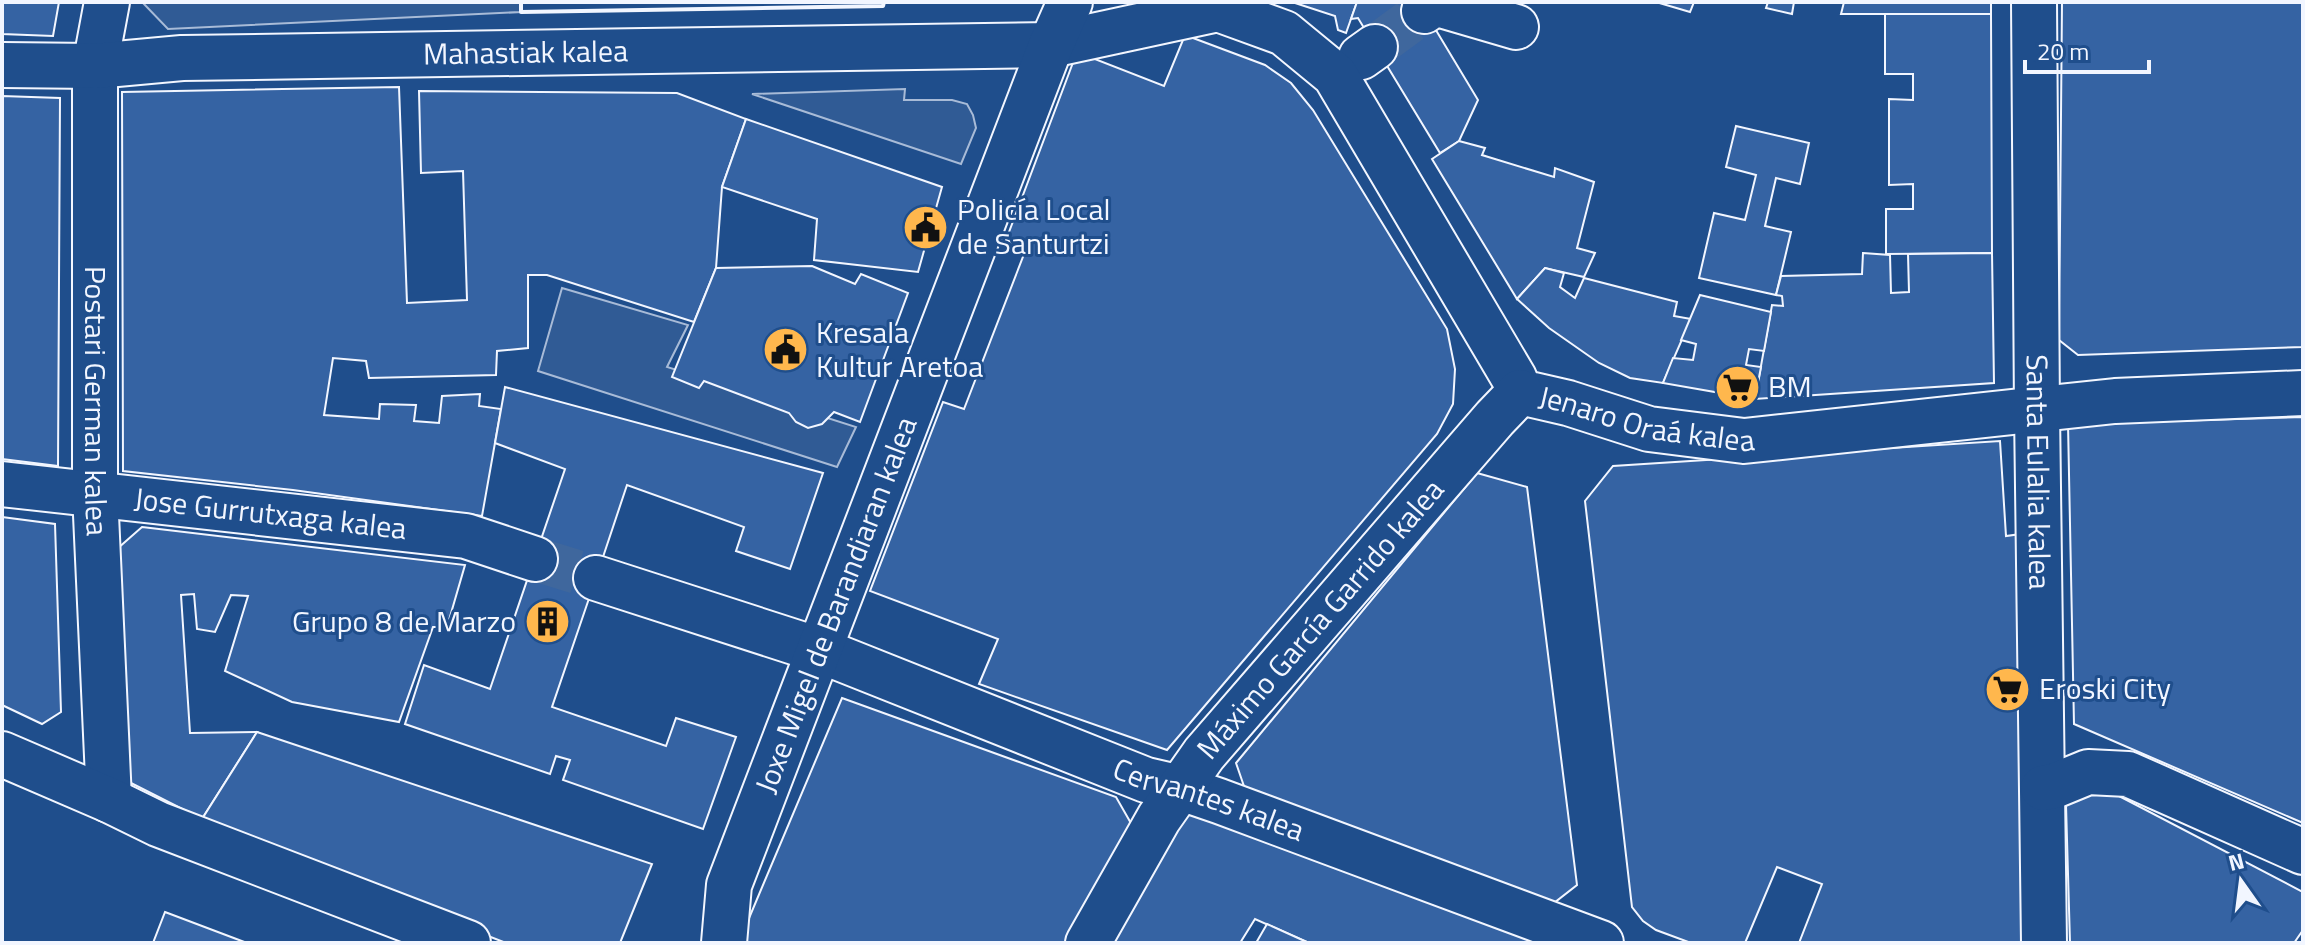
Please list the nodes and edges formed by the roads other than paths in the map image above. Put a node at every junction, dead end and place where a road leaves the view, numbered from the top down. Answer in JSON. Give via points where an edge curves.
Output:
{"nodes":[{"id":1,"x":107,"y":2,"type":"edge"},
{"id":2,"x":1070,"y":2,"type":"edge"},
{"id":3,"x":2034,"y":2,"type":"edge"},
{"id":4,"x":1424,"y":11,"type":"tunnel mouth"},
{"id":5,"x":1516,"y":27,"type":"dead end"},
{"id":6,"x":1051,"y":45,"type":"junction"},
{"id":7,"x":2,"y":65,"type":"edge"},
{"id":8,"x":95,"y":66,"type":"junction"},
{"id":9,"x":1520,"y":392,"type":"junction"},
{"id":10,"x":2303,"y":393,"type":"edge"},
{"id":11,"x":2037,"y":411,"type":"junction"},
{"id":12,"x":2,"y":484,"type":"edge"},
{"id":13,"x":95,"y":493,"type":"junction"},
{"id":14,"x":535,"y":559,"type":"tunnel mouth"},
{"id":15,"x":596,"y":578,"type":"tunnel mouth"},
{"id":16,"x":819,"y":650,"type":"junction"},
{"id":17,"x":2,"y":754,"type":"edge"},
{"id":18,"x":1181,"y":788,"type":"junction"},
{"id":19,"x":2043,"y":788,"type":"junction"},
{"id":20,"x":109,"y":800,"type":"junction"},
{"id":21,"x":2303,"y":852,"type":"edge"},
{"id":22,"x":729,"y":885,"type":"junction"},
{"id":23,"x":468,"y":943,"type":"edge"},
{"id":24,"x":692,"y":943,"type":"edge"},
{"id":25,"x":724,"y":943,"type":"edge"},
{"id":26,"x":1088,"y":943,"type":"edge"},
{"id":27,"x":1601,"y":943,"type":"edge"},
{"id":28,"x":2044,"y":943,"type":"edge"}],
"edges":[{"from":1,"to":8,"type":"street","name":"Postari German kalea"},
{"from":2,"to":6,"type":"street","name":"Joxe Migel de Barandiaran kalea"},
{"from":3,"to":11,"type":"street","name":"Santa Eulalia kalea"},
{"from":4,"to":5,"type":"street","via":[[1434,3]]},
{"from":6,"to":8,"type":"street","name":"Mahastiak kalea","via":[[182,58]]},
{"from":6,"to":9,"type":"street","name":"Jenaro Oraá kalea","via":[[1218,9],[1284,33],[1335,75]]},
{"from":6,"to":16,"type":"street","name":"Joxe Migel de Barandiaran kalea"},
{"from":7,"to":8,"type":"street","name":"Mahastiak kalea"},
{"from":8,"to":13,"type":"street","name":"Postari German kalea"},
{"from":9,"to":11,"type":"street","name":"Jenaro Oraá kalea","via":[[1649,429],[1744,441]]},
{"from":9,"to":18,"type":"street","name":"Máximo García Garrido kalea","via":[[1214,742]]},
{"from":10,"to":11,"type":"street","name":"Jenaro Oraá kalea","via":[[2115,401]]},
{"from":11,"to":19,"type":"street","name":"Santa Eulalia kalea"},
{"from":12,"to":13,"type":"street","name":"Jose Gurrutxaga kalea"},
{"from":13,"to":14,"type":"street","name":"Jose Gurrutxaga kalea","via":[[466,536]]},
{"from":13,"to":20,"type":"street","name":"Postari German kalea"},
{"from":15,"to":16,"type":"street"},
{"from":16,"to":18,"type":"street","name":"Cervantes kalea","via":[[1146,780]]},
{"from":16,"to":22,"type":"street","name":"Joxe Migel de Barandiaran kalea"},
{"from":17,"to":20,"type":"street"},
{"from":18,"to":26,"type":"street","name":"Máximo García Garrido kalea"},
{"from":18,"to":27,"type":"street","name":"Cervantes kalea"},
{"from":19,"to":21,"type":"street","via":[[2088,772],[2128,774]]},
{"from":19,"to":28,"type":"street","name":"Santa Eulalia kalea"},
{"from":20,"to":23,"type":"street","via":[[158,824]]},
{"from":22,"to":24,"type":"street"},
{"from":22,"to":25,"type":"street","name":"Joxe Migel de Barandiaran kalea"}]}
